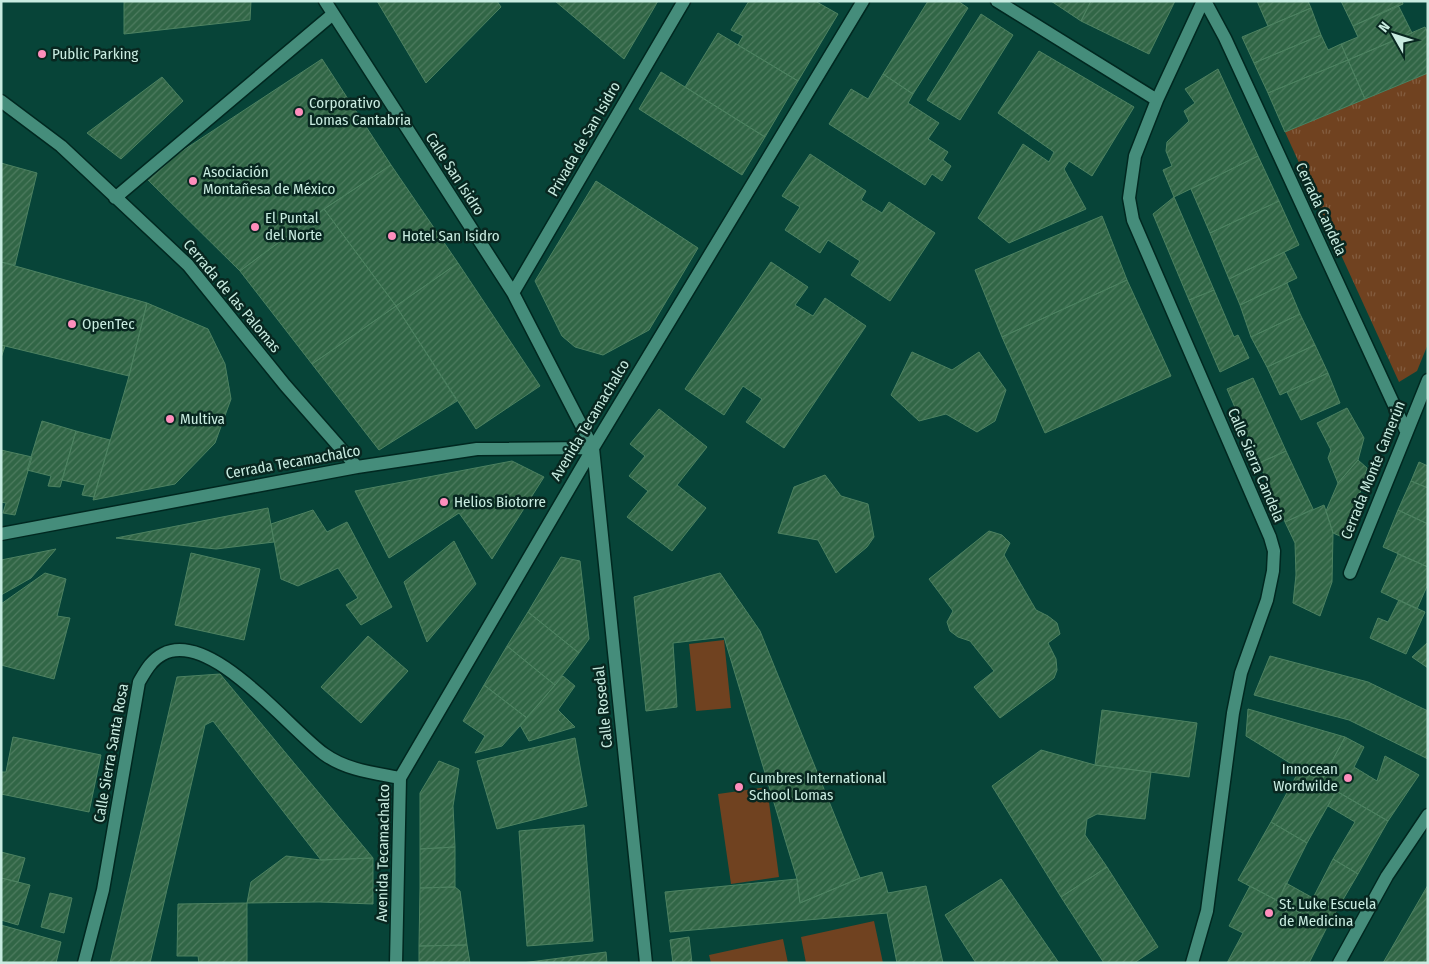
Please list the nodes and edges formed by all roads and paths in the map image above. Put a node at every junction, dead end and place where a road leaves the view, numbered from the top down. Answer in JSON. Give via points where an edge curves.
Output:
{"nodes":[{"id":1,"x":325,"y":1,"type":"edge"},
{"id":2,"x":684,"y":1,"type":"edge"},
{"id":3,"x":863,"y":1,"type":"edge"},
{"id":4,"x":997,"y":1,"type":"edge"},
{"id":5,"x":1204,"y":1,"type":"edge"},
{"id":6,"x":333,"y":14,"type":"junction"},
{"id":7,"x":1157,"y":100,"type":"junction"},
{"id":8,"x":1,"y":101,"type":"edge"},
{"id":9,"x":115,"y":198,"type":"junction"},
{"id":10,"x":513,"y":293,"type":"junction"},
{"id":11,"x":1428,"y":380,"type":"edge"},
{"id":12,"x":1406,"y":431,"type":"junction"},
{"id":13,"x":592,"y":448,"type":"junction"},
{"id":14,"x":357,"y":466,"type":"junction"},
{"id":15,"x":1,"y":534,"type":"edge"},
{"id":16,"x":1350,"y":573,"type":"dead end"},
{"id":17,"x":400,"y":778,"type":"junction"},
{"id":18,"x":1428,"y":815,"type":"edge"},
{"id":19,"x":84,"y":963,"type":"edge"},
{"id":20,"x":396,"y":963,"type":"edge"},
{"id":21,"x":646,"y":963,"type":"edge"},
{"id":22,"x":1192,"y":963,"type":"edge"},
{"id":23,"x":1339,"y":963,"type":"edge"}],
"edges":[{"from":1,"to":6,"type":"street","name":"Calle San Isidro"},
{"from":2,"to":10,"type":"street","name":"Privada de San Isidro"},
{"from":3,"to":13,"type":"street","name":"Avenida Tecamachalco"},
{"from":4,"to":7,"type":"street"},
{"from":5,"to":7,"type":"street","name":"Calle Sierra Candela"},
{"from":5,"to":12,"type":"street","name":"Cerrada Candela","via":[[1225,38]]},
{"from":6,"to":9,"type":"street"},
{"from":6,"to":10,"type":"street","name":"Calle San Isidro"},
{"from":7,"to":22,"type":"street","name":"Calle Sierra Candela","via":[[1135,156],[1129,198],[1133,220],[1274,551],[1267,600],[1241,673],[1233,713],[1207,911]]},
{"from":8,"to":9,"type":"street","name":"Cerrada de las Palomas","via":[[61,146]]},
{"from":9,"to":14,"type":"street","name":"Cerrada de las Palomas","via":[[188,266],[285,385]]},
{"from":10,"to":13,"type":"street","name":"Calle San Isidro"},
{"from":11,"to":12,"type":"street","name":"Cerrada Monte Camerún"},
{"from":12,"to":16,"type":"street","name":"Cerrada Monte Camerún"},
{"from":13,"to":14,"type":"street","name":"Cerrada Tecamachalco","via":[[477,448]]},
{"from":13,"to":17,"type":"street","name":"Avenida Tecamachalco"},
{"from":13,"to":21,"type":"street","name":"Calle Rosedal"},
{"from":14,"to":15,"type":"street","name":"Cerrada Tecamachalco"},
{"from":17,"to":19,"type":"street","name":"Calle Sierra Santa Rosa","via":[[350,768],[325,755],[234,673],[208,657],[184,650],[164,653],[148,666],[139,682],[103,890]]},
{"from":17,"to":20,"type":"street","name":"Avenida Tecamachalco"},
{"from":18,"to":23,"type":"street","via":[[1387,876]]}]}
